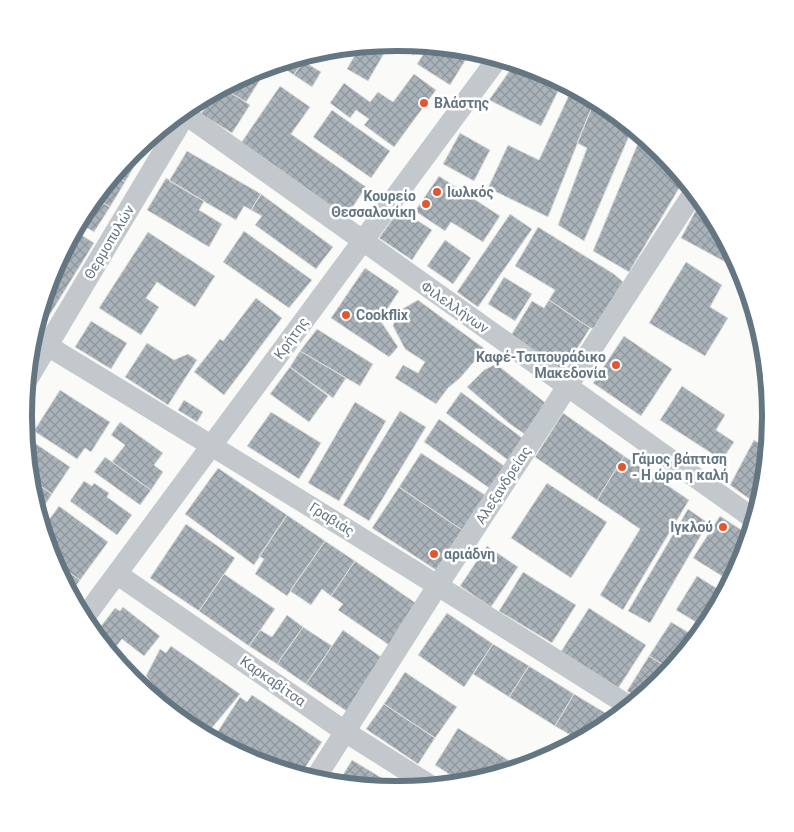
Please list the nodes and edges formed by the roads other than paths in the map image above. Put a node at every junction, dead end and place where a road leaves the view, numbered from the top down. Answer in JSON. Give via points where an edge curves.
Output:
{"nodes":[{"id":1,"x":493,"y":65,"type":"edge"},
{"id":2,"x":191,"y":115,"type":"edge"},
{"id":3,"x":177,"y":126,"type":"edge"},
{"id":4,"x":690,"y":199,"type":"edge"},
{"id":5,"x":362,"y":241,"type":"junction"},
{"id":6,"x":41,"y":340,"type":"edge"},
{"id":7,"x":40,"y":342,"type":"edge"},
{"id":8,"x":567,"y":387,"type":"junction"},
{"id":9,"x":212,"y":445,"type":"junction"},
{"id":10,"x":748,"y":515,"type":"edge"},
{"id":11,"x":117,"y":574,"type":"junction"},
{"id":12,"x":438,"y":585,"type":"junction"},
{"id":13,"x":89,"y":611,"type":"edge"},
{"id":14,"x":622,"y":702,"type":"edge"},
{"id":15,"x":344,"y":731,"type":"junction"},
{"id":16,"x":319,"y":771,"type":"edge"},
{"id":17,"x":421,"y":780,"type":"edge"}],
"edges":[{"from":1,"to":5,"type":"street","name":"Κρήτης"},
{"from":2,"to":5,"type":"street","name":"Φιλελλήνων"},
{"from":3,"to":6,"type":"street","name":"Θερμοπυλών"},
{"from":4,"to":8,"type":"street","name":"Αλεξανδρείας"},
{"from":5,"to":8,"type":"street","name":"Φιλελλήνων"},
{"from":5,"to":9,"type":"street","name":"Κρήτης"},
{"from":7,"to":9,"type":"street","name":"Γραβιάς"},
{"from":8,"to":10,"type":"street","name":"Φιλελλήνων"},
{"from":8,"to":12,"type":"street","name":"Αλεξανδρείας"},
{"from":9,"to":11,"type":"street","name":"Κρήτης"},
{"from":9,"to":12,"type":"street","name":"Γραβιάς"},
{"from":11,"to":13,"type":"street","name":"Κρήτης"},
{"from":11,"to":15,"type":"street","name":"Καρκαβίτσα"},
{"from":12,"to":14,"type":"street","name":"Γραβιάς"},
{"from":12,"to":15,"type":"street","name":"Αλεξανδρείας"},
{"from":15,"to":16,"type":"street","name":"Αλεξανδρείας"},
{"from":15,"to":17,"type":"street","name":"Καρκαβίτσα"}]}
